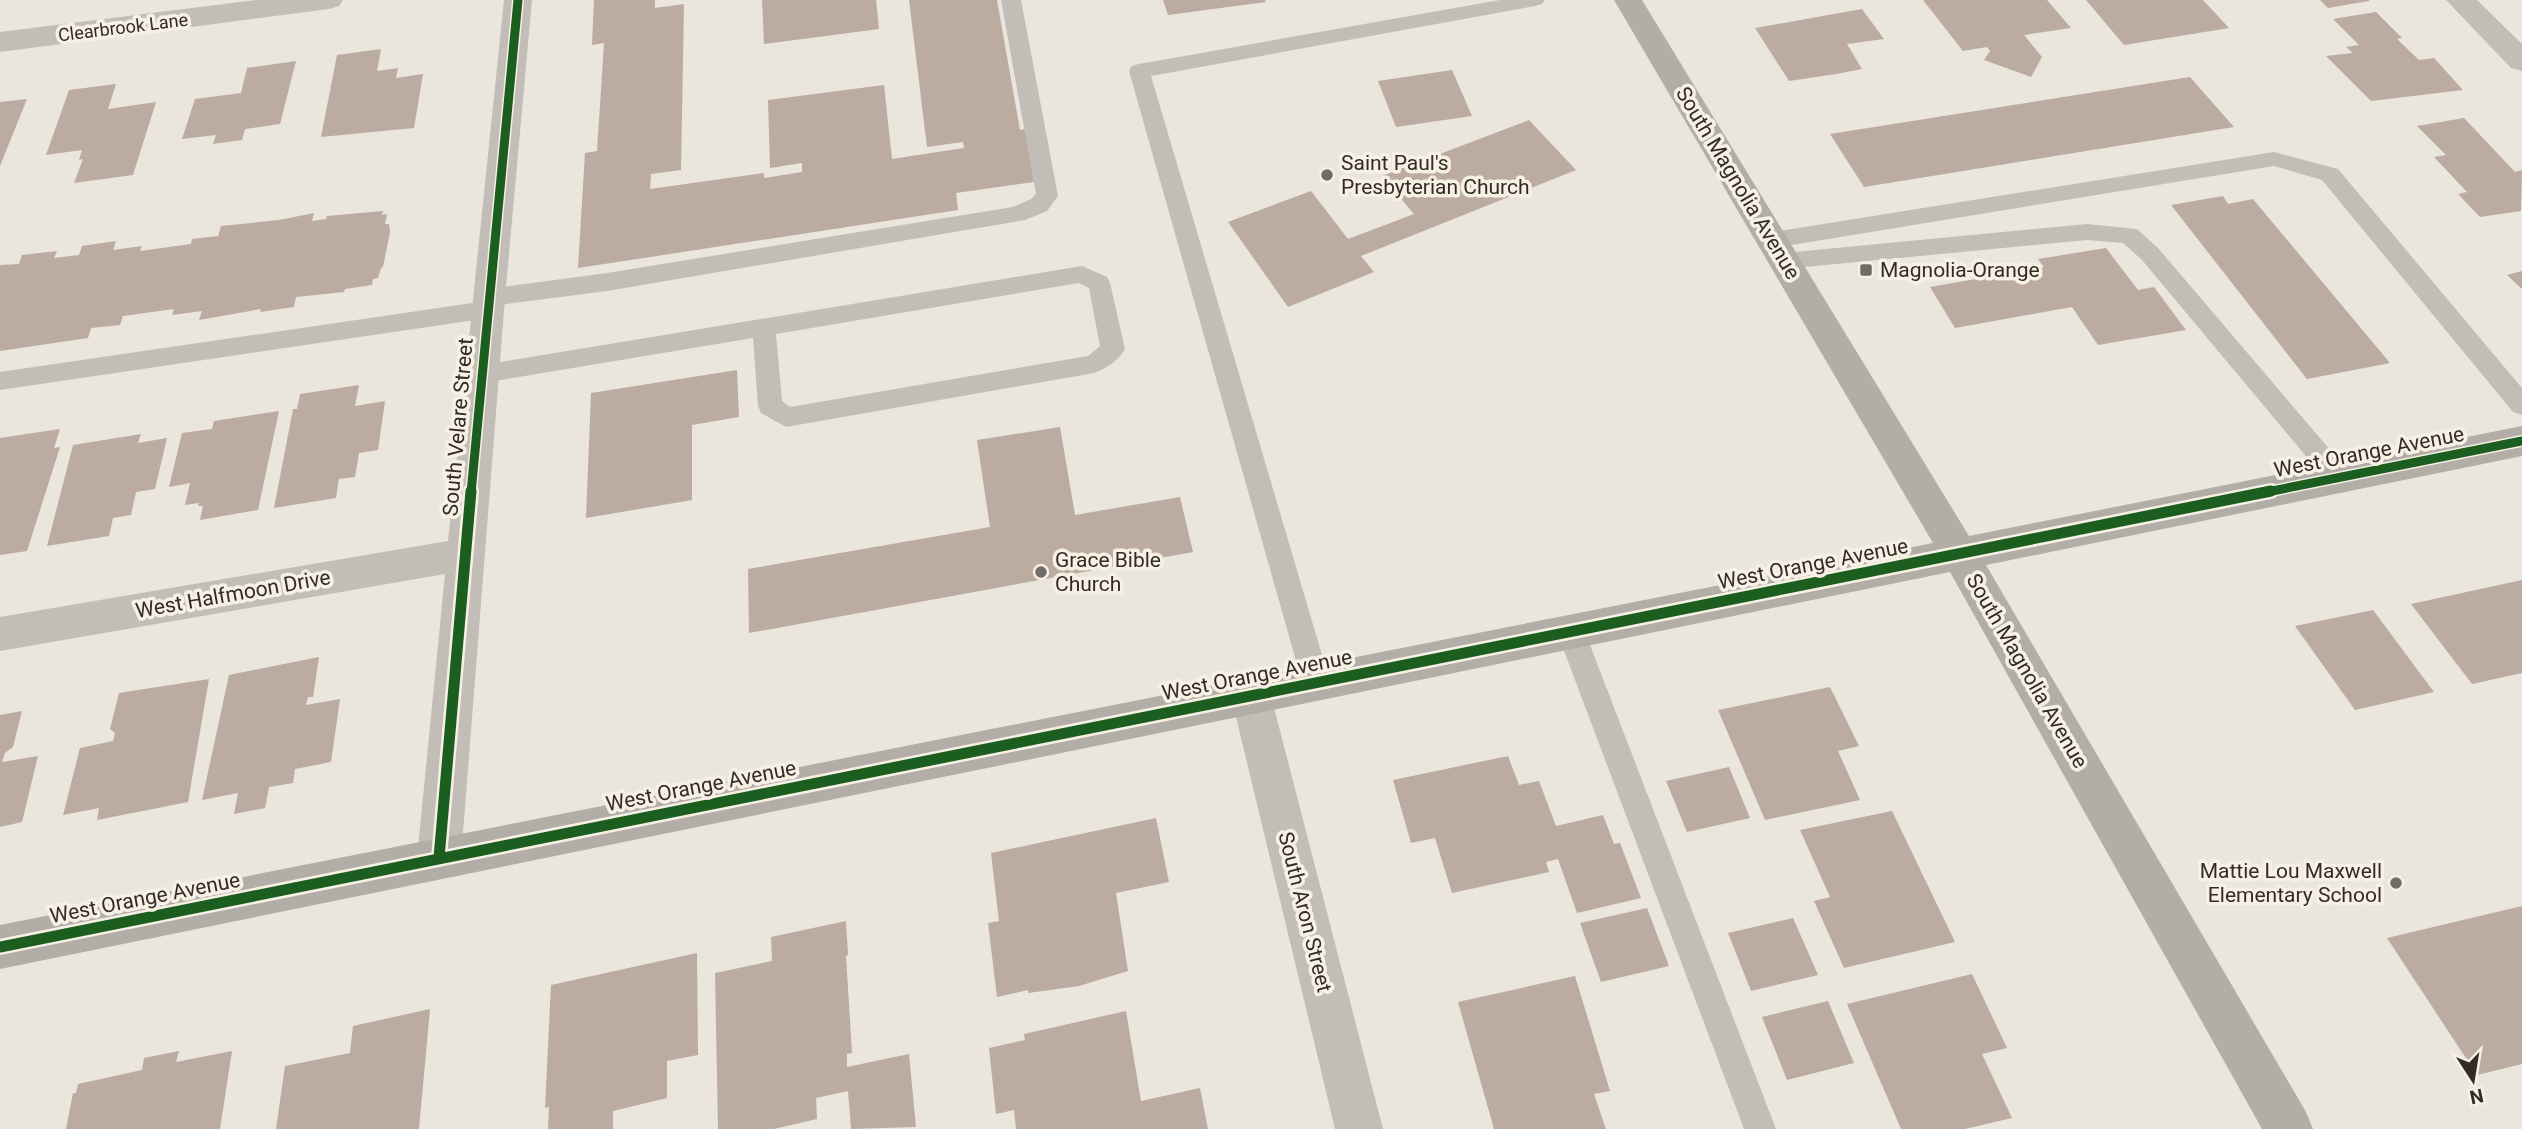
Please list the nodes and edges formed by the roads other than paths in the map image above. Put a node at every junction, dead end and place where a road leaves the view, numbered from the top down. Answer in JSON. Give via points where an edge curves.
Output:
{"nodes":[{"id":1,"x":329,"y":0,"type":"edge"},
{"id":2,"x":518,"y":0,"type":"edge"},
{"id":3,"x":1012,"y":0,"type":"edge"},
{"id":4,"x":1535,"y":0,"type":"edge"},
{"id":5,"x":1628,"y":0,"type":"edge"},
{"id":6,"x":2460,"y":0,"type":"edge"},
{"id":7,"x":0,"y":42,"type":"edge"},
{"id":8,"x":2522,"y":61,"type":"edge"},
{"id":9,"x":1779,"y":250,"type":"junction"},
{"id":10,"x":488,"y":304,"type":"junction"},
{"id":11,"x":764,"y":328,"type":"junction"},
{"id":12,"x":483,"y":374,"type":"junction"},
{"id":13,"x":0,"y":381,"type":"edge"},
{"id":14,"x":2522,"y":405,"type":"edge"},
{"id":15,"x":2522,"y":441,"type":"edge"},
{"id":16,"x":2339,"y":478,"type":"junction"},
{"id":17,"x":466,"y":554,"type":"junction"},
{"id":18,"x":1960,"y":554,"type":"junction"},
{"id":19,"x":1571,"y":632,"type":"junction"},
{"id":20,"x":0,"y":634,"type":"edge"},
{"id":21,"x":1316,"y":682,"type":"junction"},
{"id":22,"x":1251,"y":695,"type":"junction"},
{"id":23,"x":439,"y":859,"type":"junction"},
{"id":24,"x":1,"y":952,"type":"edge"},
{"id":25,"x":1359,"y":1129,"type":"edge"},
{"id":26,"x":1760,"y":1129,"type":"edge"},
{"id":27,"x":2289,"y":1129,"type":"edge"}],
"edges":[{"from":1,"to":7,"type":"street","name":"Clearbrook Lane"},
{"from":2,"to":10,"type":"street","name":"South Velare Street"},
{"from":3,"to":10,"type":"lane","via":[[1047,196],[1039,205],[1017,214]]},
{"from":4,"to":21,"type":"lane","via":[[1139,71]]},
{"from":5,"to":9,"type":"street","name":"South Magnolia Avenue"},
{"from":6,"to":8,"type":"street"},
{"from":9,"to":14,"type":"lane","via":[[2274,159],[2330,174]]},
{"from":9,"to":16,"type":"lane","via":[[2087,232],[2129,235]]},
{"from":9,"to":18,"type":"street","name":"South Magnolia Avenue"},
{"from":10,"to":12,"type":"street","name":"South Velare Street"},
{"from":10,"to":13,"type":"lane"},
{"from":11,"to":11,"type":"lane","via":[[769,406],[786,417],[1094,364],[1113,349],[1099,283],[1082,274]]},
{"from":11,"to":12,"type":"lane"},
{"from":12,"to":17,"type":"street","name":"South Velare Street"},
{"from":15,"to":16,"type":"street","name":"West Orange Avenue"},
{"from":16,"to":18,"type":"street","name":"West Orange Avenue"},
{"from":17,"to":20,"type":"street","name":"West Halfmoon Drive"},
{"from":17,"to":23,"type":"street","name":"South Velare Street"},
{"from":18,"to":19,"type":"street","name":"West Orange Avenue"},
{"from":18,"to":27,"type":"street","name":"South Magnolia Avenue"},
{"from":19,"to":21,"type":"street","name":"West Orange Avenue"},
{"from":19,"to":26,"type":"lane"},
{"from":21,"to":22,"type":"street","name":"West Orange Avenue"},
{"from":22,"to":23,"type":"street","name":"West Orange Avenue"},
{"from":22,"to":25,"type":"street","name":"South Aron Street"},
{"from":23,"to":24,"type":"street","name":"West Orange Avenue"}]}
